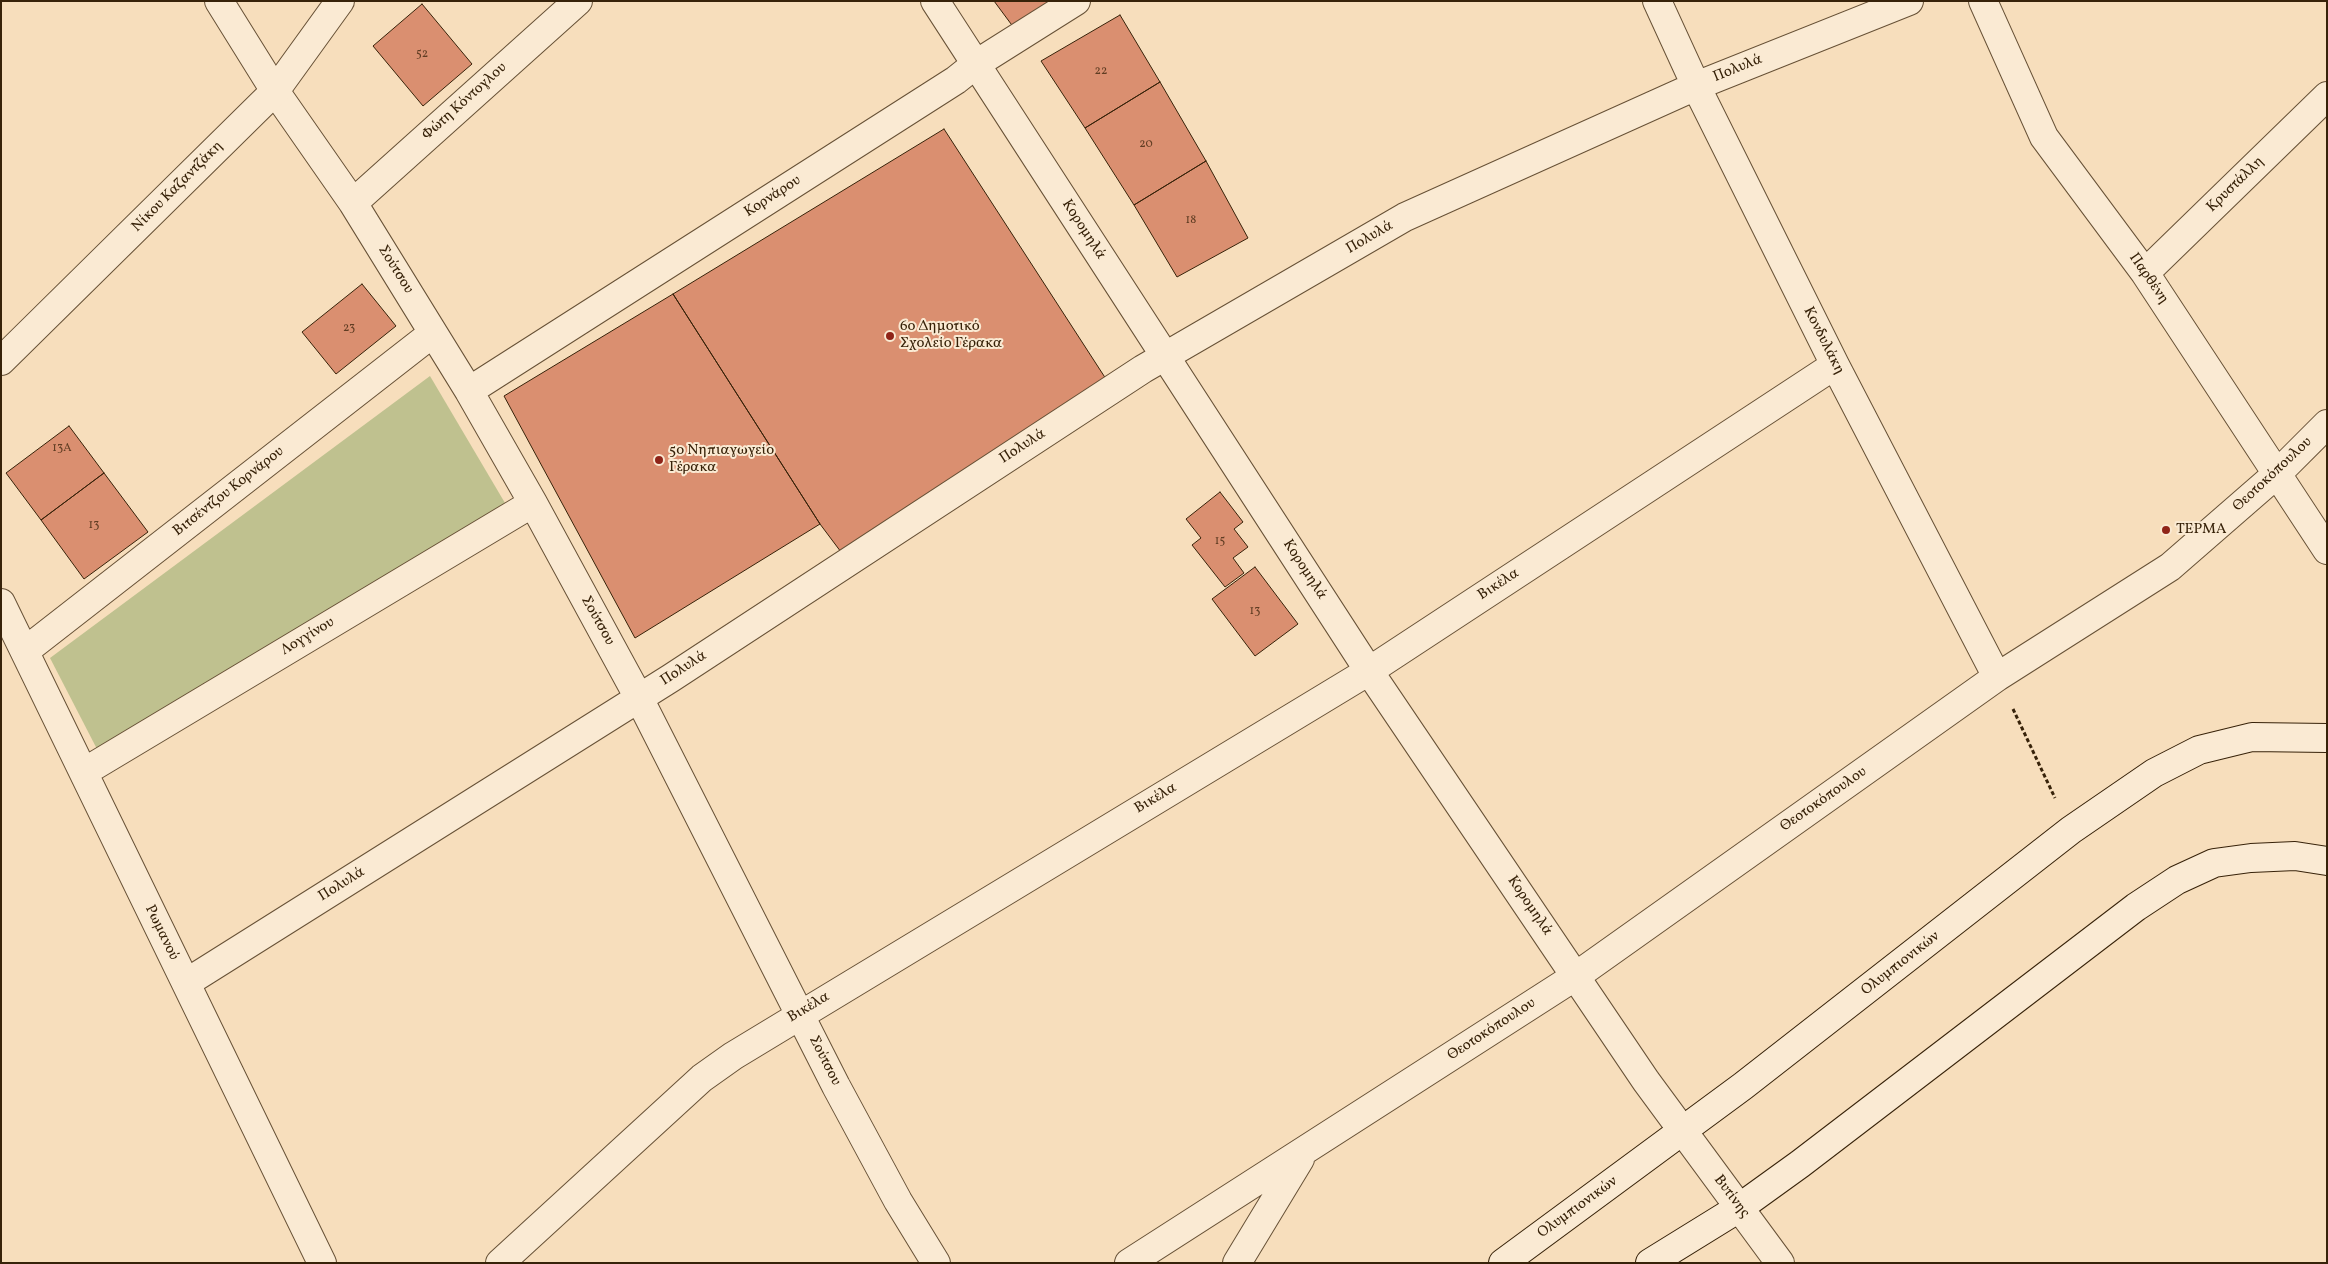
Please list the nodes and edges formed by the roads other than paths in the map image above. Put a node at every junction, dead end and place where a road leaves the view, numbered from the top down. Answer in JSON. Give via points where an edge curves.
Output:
{"nodes":[{"id":1,"x":219,"y":1,"type":"edge"},
{"id":2,"x":340,"y":1,"type":"edge"},
{"id":3,"x":578,"y":1,"type":"edge"},
{"id":4,"x":935,"y":1,"type":"edge"},
{"id":5,"x":1076,"y":1,"type":"edge"},
{"id":6,"x":1657,"y":1,"type":"edge"},
{"id":7,"x":1909,"y":1,"type":"edge"},
{"id":8,"x":1983,"y":1,"type":"edge"},
{"id":9,"x":976,"y":64,"type":"junction"},
{"id":10,"x":1696,"y":86,"type":"junction"},
{"id":11,"x":275,"y":91,"type":"junction"},
{"id":12,"x":2327,"y":96,"type":"edge"},
{"id":13,"x":353,"y":203,"type":"junction"},
{"id":14,"x":2145,"y":273,"type":"junction"},
{"id":15,"x":434,"y":333,"type":"junction"},
{"id":16,"x":1165,"y":356,"type":"junction"},
{"id":17,"x":1,"y":361,"type":"edge"},
{"id":18,"x":1835,"y":365,"type":"junction"},
{"id":19,"x":469,"y":391,"type":"junction"},
{"id":20,"x":2327,"y":424,"type":"edge"},
{"id":21,"x":2278,"y":473,"type":"junction"},
{"id":22,"x":533,"y":503,"type":"junction"},
{"id":23,"x":2327,"y":550,"type":"edge"},
{"id":24,"x":1,"y":603,"type":"edge"},
{"id":25,"x":25,"y":651,"type":"junction"},
{"id":26,"x":1369,"y":671,"type":"junction"},
{"id":27,"x":1997,"y":677,"type":"junction"},
{"id":28,"x":639,"y":698,"type":"junction"},
{"id":29,"x":2327,"y":738,"type":"edge"},
{"id":30,"x":84,"y":772,"type":"junction"},
{"id":31,"x":2327,"y":860,"type":"edge"},
{"id":32,"x":1576,"y":976,"type":"junction"},
{"id":33,"x":186,"y":983,"type":"junction"},
{"id":34,"x":800,"y":1013,"type":"junction"},
{"id":35,"x":1683,"y":1131,"type":"junction"},
{"id":36,"x":1304,"y":1152,"type":"junction"},
{"id":37,"x":1739,"y":1208,"type":"junction"},
{"id":38,"x":322,"y":1263,"type":"edge"},
{"id":39,"x":500,"y":1263,"type":"edge"},
{"id":40,"x":936,"y":1263,"type":"edge"},
{"id":41,"x":1129,"y":1263,"type":"edge"},
{"id":42,"x":1237,"y":1263,"type":"edge"},
{"id":43,"x":1504,"y":1263,"type":"edge"},
{"id":44,"x":1650,"y":1263,"type":"edge"},
{"id":45,"x":1780,"y":1263,"type":"edge"}],
"edges":[{"from":1,"to":11,"type":"street","name":"Σούτσου"},
{"from":2,"to":11,"type":"street","name":"Νίκου Καζαντζάκη"},
{"from":3,"to":13,"type":"street","name":"Φώτη Κόντογλου"},
{"from":4,"to":9,"type":"street","name":"Κορομηλά"},
{"from":5,"to":9,"type":"street","name":"Κορνάρου"},
{"from":6,"to":10,"type":"street","name":"Κονδυλάκη"},
{"from":7,"to":10,"type":"street","name":"Πολυλά"},
{"from":8,"to":14,"type":"street","name":"Παρθένη","via":[[2044,137]]},
{"from":9,"to":16,"type":"street","name":"Κορομηλά"},
{"from":9,"to":19,"type":"street","name":"Κορνάρου","via":[[956,80]]},
{"from":10,"to":16,"type":"street","name":"Πολυλά","via":[[1405,217]]},
{"from":10,"to":18,"type":"street","name":"Κονδυλάκη"},
{"from":11,"to":13,"type":"street","name":"Σούτσου"},
{"from":11,"to":17,"type":"street","name":"Νίκου Καζαντζάκη"},
{"from":12,"to":14,"type":"street","name":"Κρυστάλλη"},
{"from":13,"to":15,"type":"street","name":"Σούτσου"},
{"from":14,"to":21,"type":"street","name":"Παρθένη"},
{"from":15,"to":19,"type":"street","name":"Σούτσου"},
{"from":15,"to":25,"type":"street","name":"Βιτσέντζου Κορνάρου"},
{"from":16,"to":26,"type":"street","name":"Κορομηλά"},
{"from":16,"to":28,"type":"street","name":"Πολυλά"},
{"from":18,"to":26,"type":"street","name":"Βικέλα"},
{"from":18,"to":27,"type":"street","name":"Κονδυλάκη"},
{"from":19,"to":22,"type":"street","name":"Σούτσου"},
{"from":20,"to":21,"type":"street","name":"Θεοτοκόπουλου"},
{"from":21,"to":23,"type":"street","name":"Παρθένη"},
{"from":21,"to":27,"type":"street","name":"Θεοτοκόπουλου","via":[[2170,567]]},
{"from":22,"to":28,"type":"street","name":"Σούτσου"},
{"from":22,"to":30,"type":"street","name":"Λογγίνου"},
{"from":24,"to":25,"type":"street","name":"Ρωμανού"},
{"from":25,"to":30,"type":"street","name":"Ρωμανού"},
{"from":26,"to":32,"type":"street","name":"Κορομηλά"},
{"from":26,"to":34,"type":"street","name":"Βικέλα"},
{"from":27,"to":32,"type":"street","name":"Θεοτοκόπουλου"},
{"from":28,"to":33,"type":"street","name":"Πολυλά"},
{"from":28,"to":34,"type":"street","name":"Σούτσου"},
{"from":29,"to":35,"type":"street","name":"Ολυμπιονικών","via":[[2252,737],[2199,750],[2154,773],[2071,830]]},
{"from":30,"to":33,"type":"street","name":"Ρωμανού"},
{"from":31,"to":37,"type":"street","via":[[2295,856],[2251,858],[2214,863],[2177,880],[2128,913]]},
{"from":32,"to":35,"type":"street","name":"Κορομηλά"},
{"from":32,"to":36,"type":"street","name":"Θεοτοκόπουλου"},
{"from":33,"to":38,"type":"street","name":"Ρωμανού"},
{"from":34,"to":39,"type":"street","name":"Βικέλα","via":[[702,1078]]},
{"from":34,"to":40,"type":"street","name":"Σούτσου","via":[[894,1193]]},
{"from":35,"to":37,"type":"street","name":"Βυτίνης"},
{"from":35,"to":43,"type":"street","name":"Ολυμπιονικών"},
{"from":36,"to":41,"type":"street","name":"Θεοτοκόπουλου"},
{"from":36,"to":42,"type":"street","name":"Θεοτοκόπουλου"},
{"from":37,"to":44,"type":"street"},
{"from":37,"to":45,"type":"street","name":"Βυτίνης"}]}
